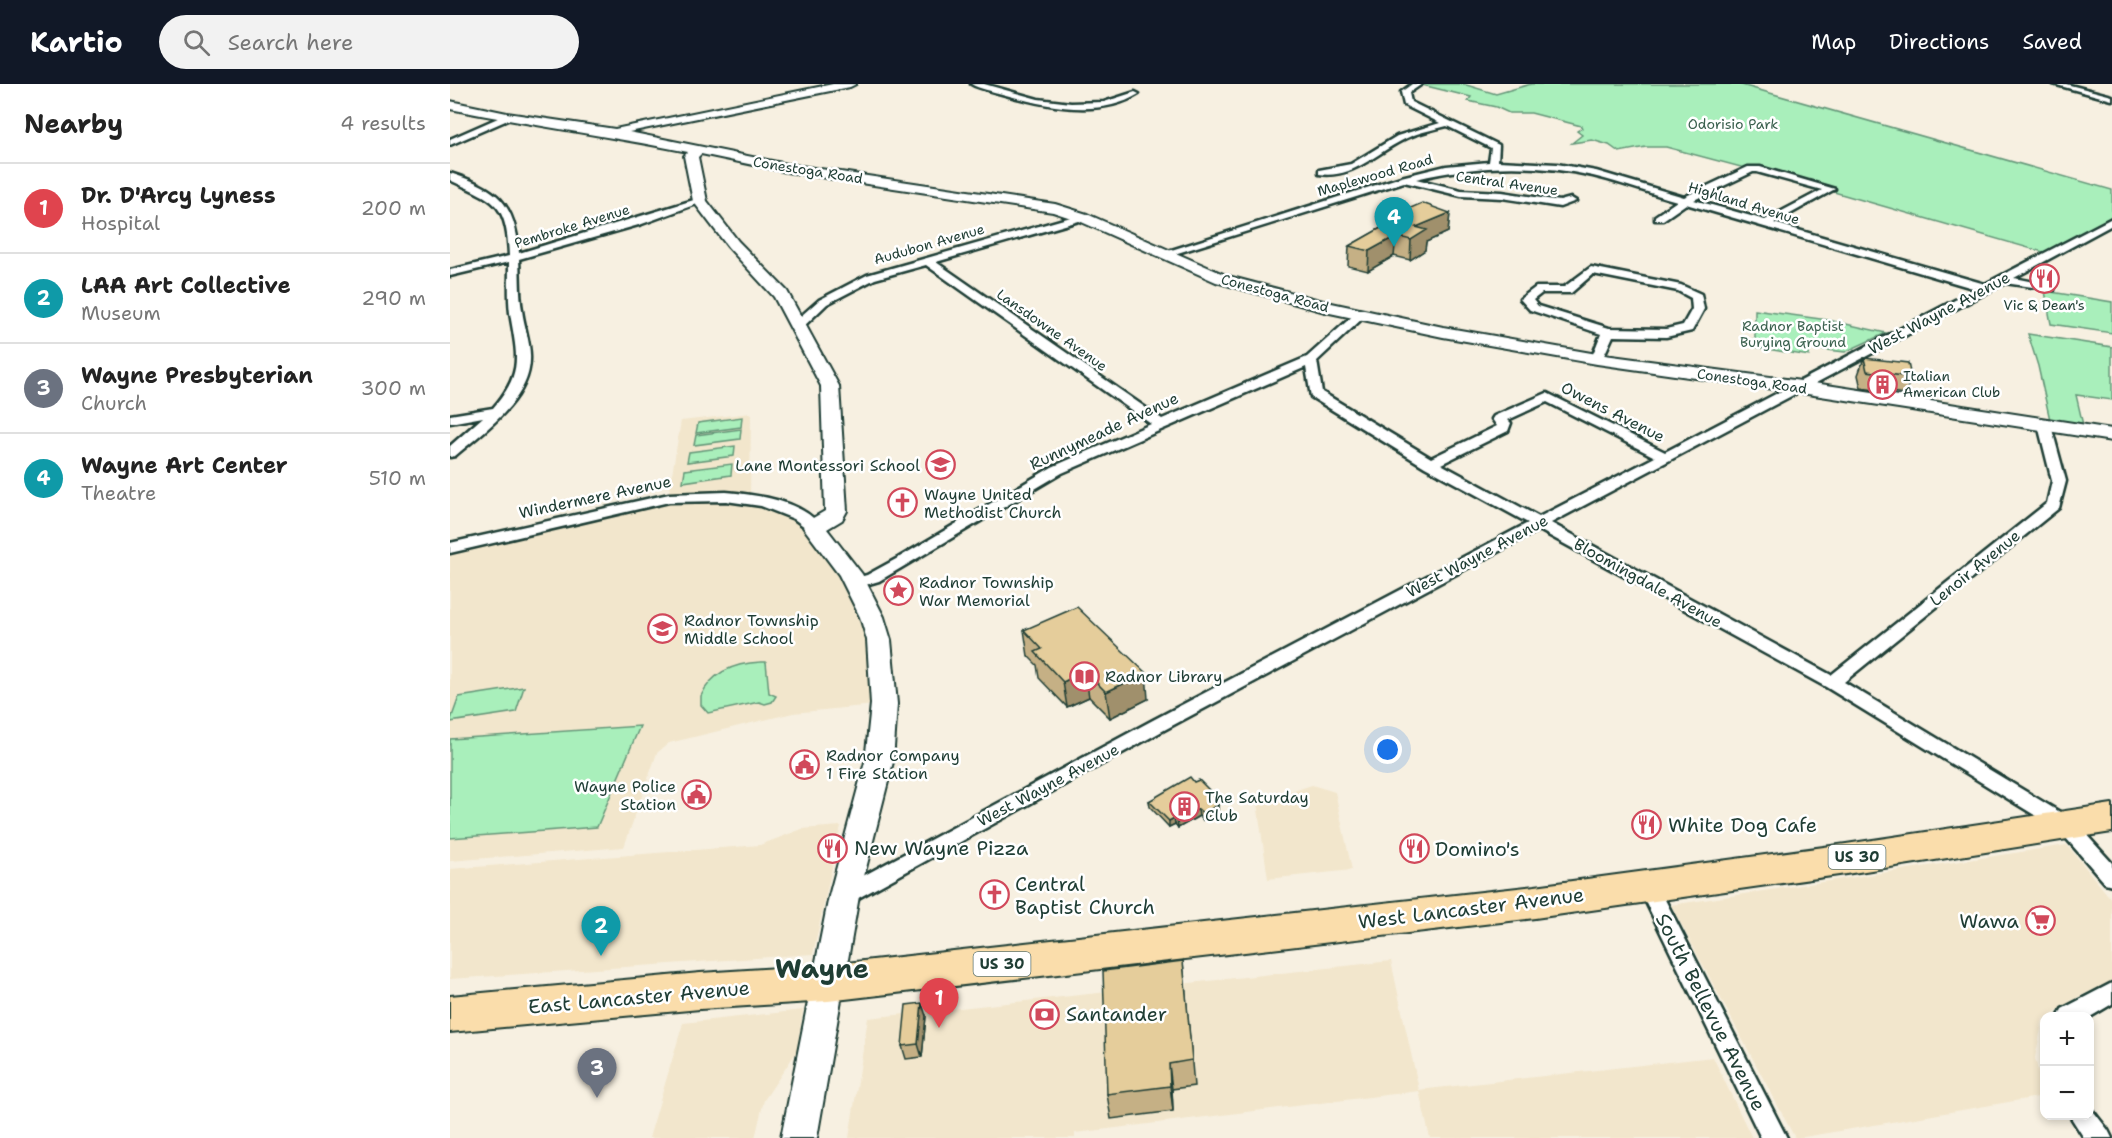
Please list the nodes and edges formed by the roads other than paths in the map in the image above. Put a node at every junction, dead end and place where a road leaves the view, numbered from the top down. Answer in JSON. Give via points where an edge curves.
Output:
{"nodes":[{"id":1,"x":850,"y":84,"type":"edge"},
{"id":2,"x":975,"y":84,"type":"edge"},
{"id":3,"x":1418,"y":84,"type":"edge"},
{"id":4,"x":2057,"y":84,"type":"edge"},
{"id":5,"x":1135,"y":94,"type":"dead end"},
{"id":6,"x":2112,"y":98,"type":"edge"},
{"id":7,"x":450,"y":105,"type":"edge"},
{"id":8,"x":507,"y":117,"type":"junction"},
{"id":9,"x":1448,"y":123,"type":"junction"},
{"id":10,"x":610,"y":132,"type":"junction"},
{"id":11,"x":450,"y":142,"type":"edge"},
{"id":12,"x":698,"y":150,"type":"junction"},
{"id":13,"x":1493,"y":164,"type":"junction"},
{"id":14,"x":1322,"y":172,"type":"dead end"},
{"id":15,"x":451,"y":178,"type":"edge"},
{"id":16,"x":1404,"y":179,"type":"junction"},
{"id":17,"x":1685,"y":200,"type":"junction"},
{"id":18,"x":700,"y":201,"type":"junction"},
{"id":19,"x":1571,"y":201,"type":"dead end"},
{"id":20,"x":1082,"y":216,"type":"junction"},
{"id":21,"x":1659,"y":218,"type":"dead end"},
{"id":22,"x":2112,"y":221,"type":"edge"},
{"id":23,"x":1765,"y":224,"type":"junction"},
{"id":24,"x":1164,"y":254,"type":"junction"},
{"id":25,"x":516,"y":259,"type":"junction"},
{"id":26,"x":926,"y":260,"type":"junction"},
{"id":27,"x":450,"y":273,"type":"edge"},
{"id":28,"x":2003,"y":279,"type":"junction"},
{"id":29,"x":1985,"y":288,"type":"junction"},
{"id":30,"x":2049,"y":288,"type":"dead end"},
{"id":31,"x":1360,"y":315,"type":"junction"},
{"id":32,"x":797,"y":326,"type":"junction"},
{"id":33,"x":1608,"y":332,"type":"junction"},
{"id":34,"x":1597,"y":359,"type":"junction"},
{"id":35,"x":1311,"y":360,"type":"junction"},
{"id":36,"x":1801,"y":387,"type":"junction"},
{"id":37,"x":497,"y":411,"type":"junction"},
{"id":38,"x":450,"y":419,"type":"edge"},
{"id":39,"x":1161,"y":424,"type":"junction"},
{"id":40,"x":2045,"y":425,"type":"junction"},
{"id":41,"x":2112,"y":435,"type":"edge"},
{"id":42,"x":450,"y":453,"type":"edge"},
{"id":43,"x":1665,"y":457,"type":"junction"},
{"id":44,"x":1430,"y":464,"type":"junction"},
{"id":45,"x":1539,"y":523,"type":"junction"},
{"id":46,"x":814,"y":527,"type":"junction"},
{"id":47,"x":450,"y":548,"type":"edge"},
{"id":48,"x":855,"y":583,"type":"junction"},
{"id":49,"x":1832,"y":683,"type":"junction"},
{"id":50,"x":2112,"y":818,"type":"edge"},
{"id":51,"x":2066,"y":825,"type":"junction"},
{"id":52,"x":2112,"y":877,"type":"edge"},
{"id":53,"x":1648,"y":886,"type":"junction"},
{"id":54,"x":844,"y":896,"type":"junction"},
{"id":55,"x":828,"y":983,"type":"junction"},
{"id":56,"x":2112,"y":993,"type":"edge"},
{"id":57,"x":2079,"y":1012,"type":"edge"},
{"id":58,"x":450,"y":1014,"type":"edge"},
{"id":59,"x":2085,"y":1120,"type":"edge"},
{"id":60,"x":799,"y":1138,"type":"edge"},
{"id":61,"x":1774,"y":1138,"type":"edge"},
{"id":62,"x":2099,"y":1138,"type":"edge"}],
"edges":[{"from":1,"to":10,"type":"main road"},
{"from":2,"to":5,"type":"street","via":[[1062,105],[1105,104]]},
{"from":3,"to":9,"type":"street","via":[[1405,92],[1407,103]]},
{"from":4,"to":6,"type":"street"},
{"from":7,"to":8,"type":"main road","name":"Conestoga Road"},
{"from":8,"to":10,"type":"main road","name":"Conestoga Road"},
{"from":8,"to":11,"type":"street"},
{"from":9,"to":13,"type":"street","via":[[1496,147]]},
{"from":9,"to":14,"type":"street","via":[[1401,137],[1357,166]]},
{"from":10,"to":12,"type":"main road","name":"Conestoga Road"},
{"from":12,"to":18,"type":"main road","via":[[691,156]]},
{"from":12,"to":20,"type":"main road","name":"Conestoga Road","via":[[787,168],[1034,204]]},
{"from":13,"to":16,"type":"street","name":"Maplewood Road"},
{"from":13,"to":17,"type":"street","name":"Highland Avenue","via":[[1557,167],[1596,174]]},
{"from":15,"to":25,"type":"street","via":[[497,199],[506,215]]},
{"from":16,"to":19,"type":"street","name":"Central Avenue","via":[[1461,193],[1560,204]]},
{"from":16,"to":24,"type":"street","name":"Maplewood Road"},
{"from":17,"to":21,"type":"street"},
{"from":17,"to":23,"type":"street","name":"Highland Avenue"},
{"from":17,"to":23,"type":"street","via":[[1751,169],[1830,189]]},
{"from":18,"to":25,"type":"street","name":"Pembroke Avenue"},
{"from":18,"to":32,"type":"main road","via":[[733,244],[781,295]]},
{"from":20,"to":24,"type":"main road","name":"Conestoga Road"},
{"from":20,"to":26,"type":"street","name":"Audubon Avenue"},
{"from":22,"to":28,"type":"street","name":"West Wayne Avenue"},
{"from":23,"to":29,"type":"street","name":"Highland Avenue"},
{"from":24,"to":31,"type":"main road","name":"Conestoga Road","via":[[1235,284]]},
{"from":25,"to":27,"type":"street","name":"Pembroke Avenue"},
{"from":25,"to":37,"type":"street","via":[[515,305],[525,348],[520,380]]},
{"from":26,"to":32,"type":"street","name":"Audubon Avenue","via":[[854,284],[823,303]]},
{"from":26,"to":39,"type":"street","name":"Lansdowne Avenue"},
{"from":28,"to":29,"type":"street","name":"West Wayne Avenue"},
{"from":28,"to":30,"type":"street"},
{"from":29,"to":36,"type":"street","name":"West Wayne Avenue"},
{"from":31,"to":34,"type":"main road","name":"Conestoga Road"},
{"from":31,"to":35,"type":"street"},
{"from":32,"to":46,"type":"main road","via":[[826,378],[832,397],[836,511]]},
{"from":33,"to":33,"type":"street","via":[[1660,333],[1688,328],[1698,309],[1696,296],[1682,288],[1591,270],[1567,291],[1540,289],[1526,299],[1534,308]]},
{"from":33,"to":34,"type":"street"},
{"from":34,"to":36,"type":"main road","name":"Conestoga Road"},
{"from":35,"to":39,"type":"street","name":"Runnymeade Avenue"},
{"from":35,"to":44,"type":"street","name":"Bloomingdale Avenue","via":[[1316,394]]},
{"from":36,"to":40,"type":"main road","name":"Conestoga Road"},
{"from":36,"to":43,"type":"street","name":"West Wayne Avenue"},
{"from":37,"to":38,"type":"street"},
{"from":37,"to":42,"type":"street"},
{"from":39,"to":48,"type":"street","name":"Runnymeade Avenue","via":[[1057,470],[904,561]]},
{"from":40,"to":41,"type":"main road","name":"Conestoga Road"},
{"from":40,"to":49,"type":"street","name":"Lenoir Avenue","via":[[2059,481],[2054,505]]},
{"from":43,"to":44,"type":"street","name":"Owens Avenue","via":[[1547,397],[1499,419],[1503,428]]},
{"from":43,"to":45,"type":"street","name":"West Wayne Avenue"},
{"from":44,"to":45,"type":"street","name":"Bloomingdale Avenue"},
{"from":45,"to":49,"type":"street","name":"Bloomingdale Avenue"},
{"from":45,"to":54,"type":"street","name":"West Wayne Avenue"},
{"from":46,"to":47,"type":"street","name":"Windermere Avenue","via":[[793,512],[765,502],[691,496]]},
{"from":46,"to":48,"type":"main road"},
{"from":48,"to":54,"type":"main road","via":[[879,640],[884,704],[879,762]]},
{"from":49,"to":51,"type":"street","name":"Bloomingdale Avenue"},
{"from":50,"to":51,"type":"highway","name":"West Lancaster Avenue","number":"US 30"},
{"from":51,"to":52,"type":"street","name":"Bloomingdale Avenue"},
{"from":51,"to":53,"type":"highway","name":"West Lancaster Avenue","number":"US 30"},
{"from":53,"to":55,"type":"highway","name":"West Lancaster Avenue","number":"US 30"},
{"from":53,"to":61,"type":"street","name":"South Bellevue Avenue"},
{"from":54,"to":55,"type":"main road"},
{"from":55,"to":58,"type":"highway","name":"East Lancaster Avenue","number":"US 30"},
{"from":55,"to":60,"type":"main road"},
{"from":56,"to":57,"type":"street"},
{"from":59,"to":62,"type":"street"}]}
